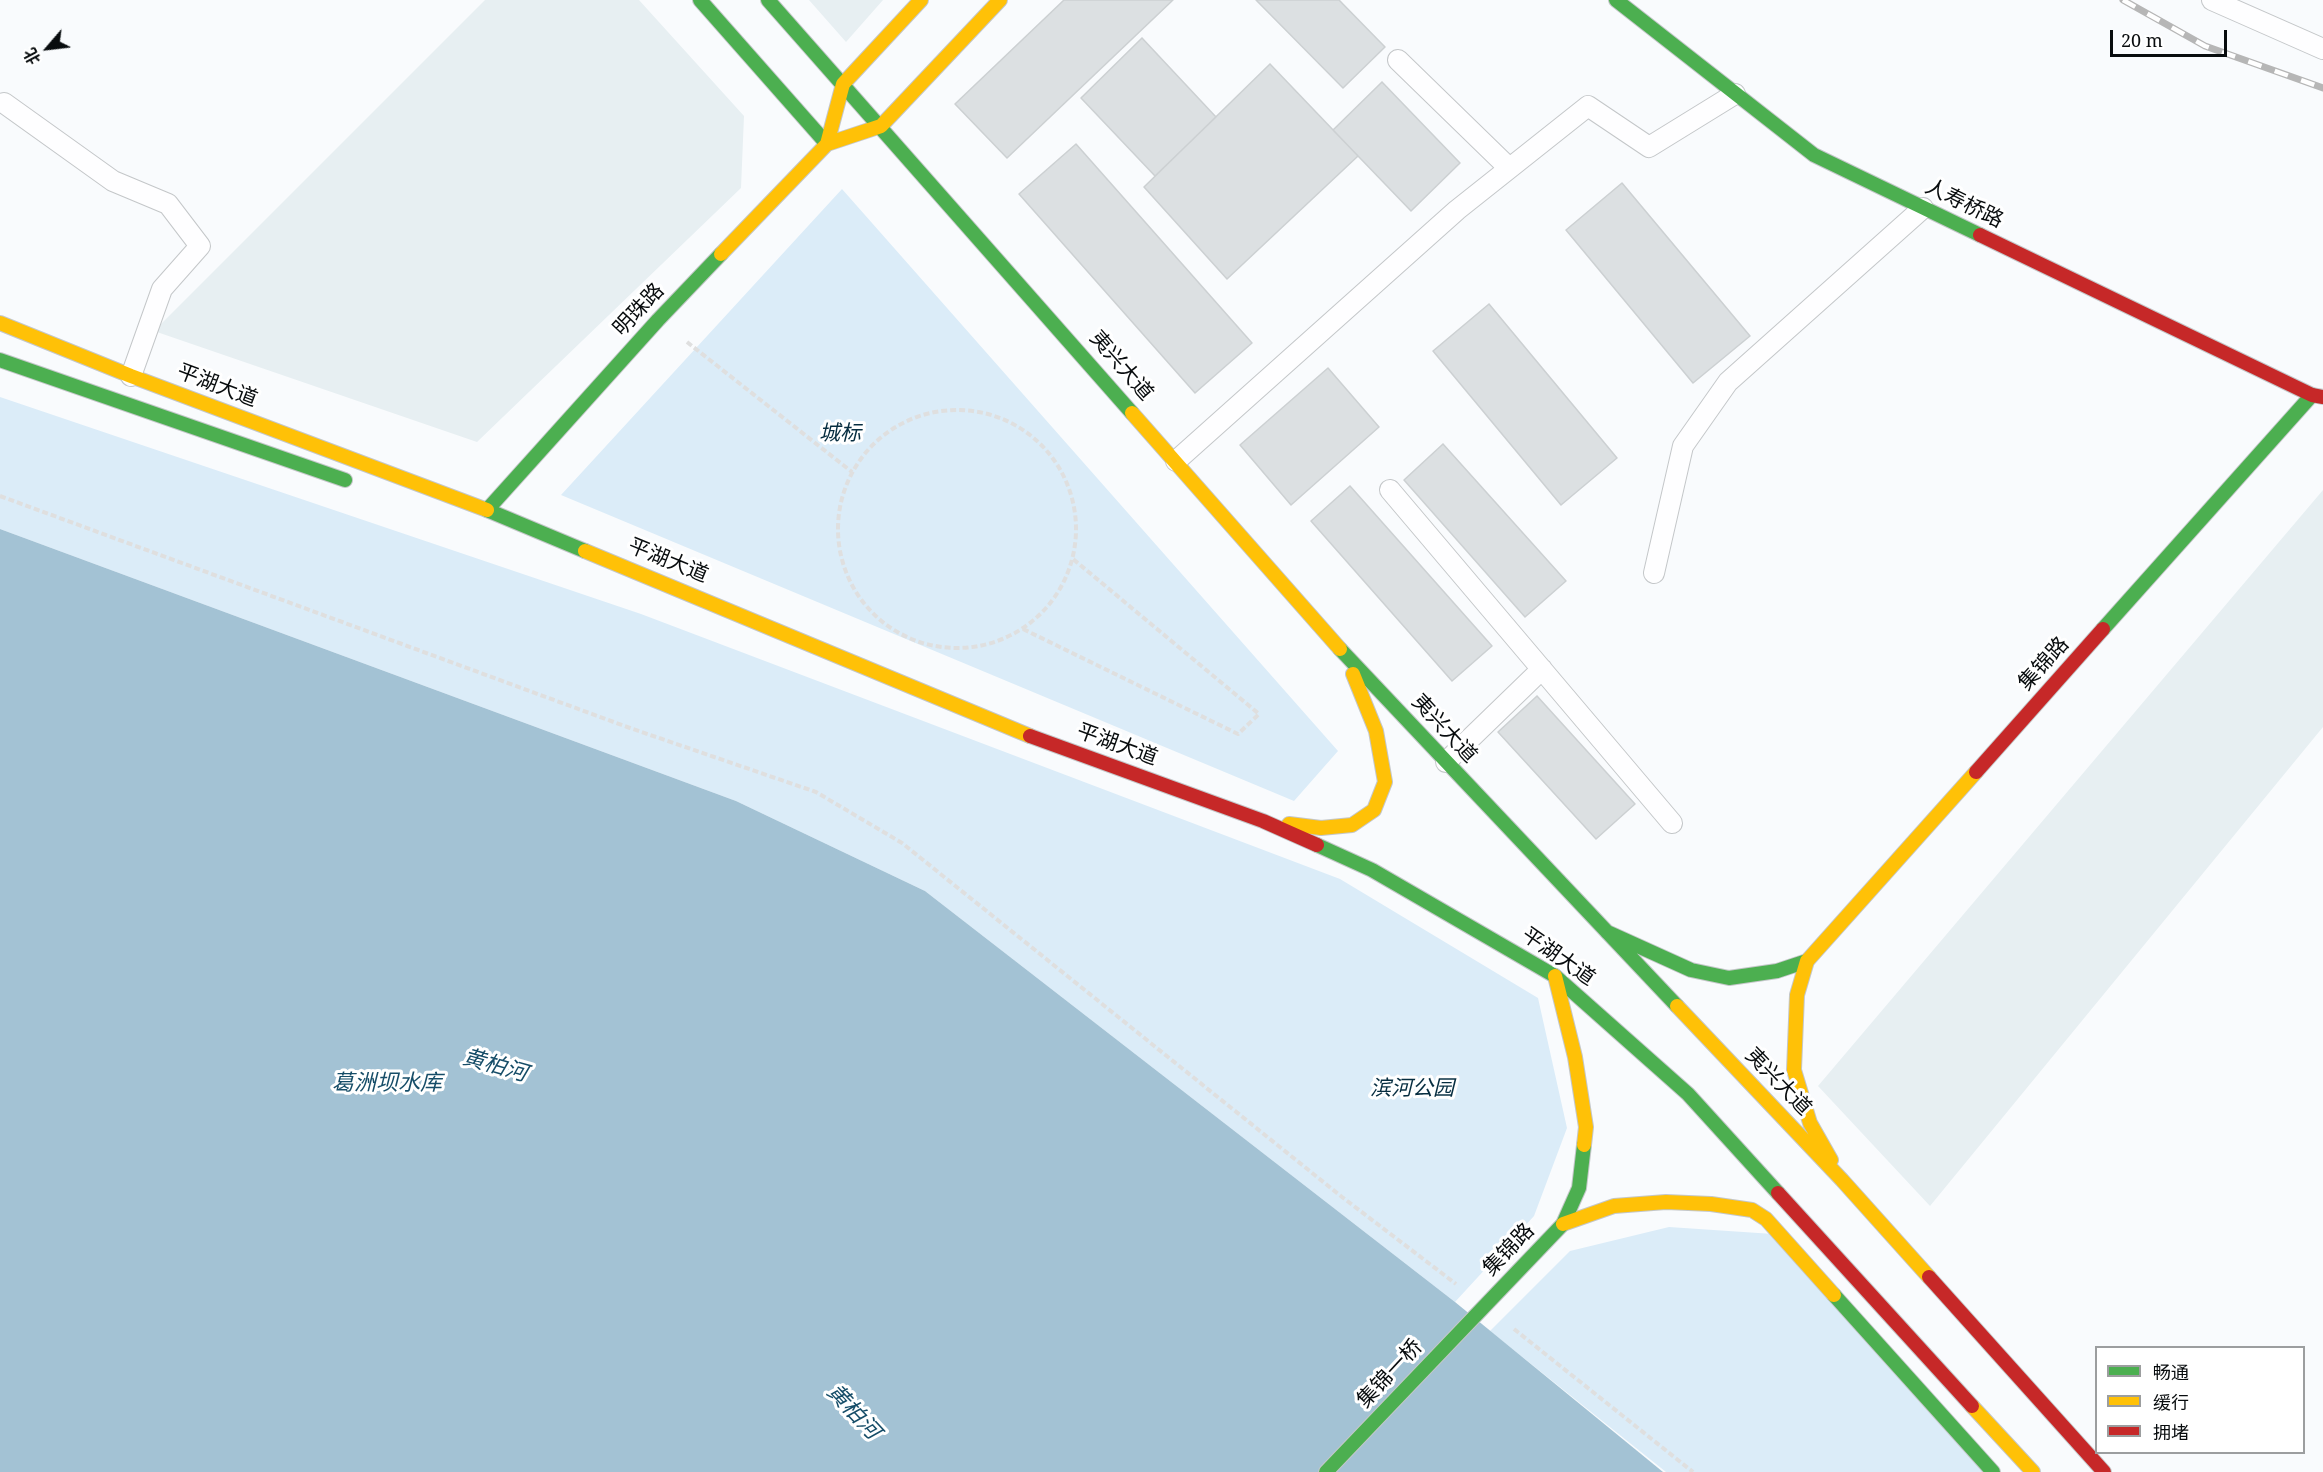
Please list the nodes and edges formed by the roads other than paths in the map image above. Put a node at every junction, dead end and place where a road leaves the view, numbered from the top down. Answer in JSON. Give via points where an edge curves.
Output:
{"nodes":[{"id":1,"x":700,"y":0,"type":"edge"},
{"id":2,"x":768,"y":0,"type":"edge"},
{"id":3,"x":921,"y":0,"type":"edge"},
{"id":4,"x":1000,"y":0,"type":"edge"},
{"id":5,"x":1616,"y":0,"type":"edge"},
{"id":6,"x":2212,"y":0,"type":"edge"},
{"id":7,"x":2323,"y":49,"type":"edge"},
{"id":8,"x":1398,"y":60,"type":"dead end"},
{"id":9,"x":843,"y":84,"type":"junction"},
{"id":10,"x":1736,"y":94,"type":"junction"},
{"id":11,"x":4,"y":104,"type":"dead end"},
{"id":12,"x":881,"y":126,"type":"junction"},
{"id":13,"x":827,"y":144,"type":"junction"},
{"id":14,"x":1509,"y":168,"type":"junction"},
{"id":15,"x":1923,"y":208,"type":"junction"},
{"id":16,"x":0,"y":323,"type":"edge"},
{"id":17,"x":0,"y":360,"type":"edge"},
{"id":18,"x":131,"y":376,"type":"junction"},
{"id":19,"x":2317,"y":396,"type":"edge"},
{"id":20,"x":1176,"y":461,"type":"junction"},
{"id":21,"x":364,"y":486,"type":"dead end"},
{"id":22,"x":1390,"y":490,"type":"dead end"},
{"id":23,"x":419,"y":501,"type":"dead end"},
{"id":24,"x":487,"y":510,"type":"junction"},
{"id":25,"x":1654,"y":573,"type":"dead end"},
{"id":26,"x":1346,"y":656,"type":"junction"},
{"id":27,"x":1542,"y":669,"type":"junction"},
{"id":28,"x":1446,"y":762,"type":"junction"},
{"id":29,"x":1263,"y":821,"type":"junction"},
{"id":30,"x":1672,"y":823,"type":"dead end"},
{"id":31,"x":1604,"y":931,"type":"junction"},
{"id":32,"x":1808,"y":961,"type":"junction"},
{"id":33,"x":1555,"y":976,"type":"junction"},
{"id":34,"x":1842,"y":1180,"type":"junction"},
{"id":35,"x":1563,"y":1224,"type":"junction"},
{"id":36,"x":1484,"y":1306,"type":"joint"},
{"id":37,"x":1326,"y":1472,"type":"edge"},
{"id":38,"x":1993,"y":1472,"type":"edge"},
{"id":39,"x":2033,"y":1472,"type":"edge"},
{"id":40,"x":2104,"y":1472,"type":"edge"}],
"edges":[{"from":1,"to":13,"type":"main road"},
{"from":2,"to":9,"type":"main road","name":"夷兴大道"},
{"from":3,"to":9,"type":"main road","name":"明珠路"},
{"from":4,"to":12,"type":"main road","name":"明珠路"},
{"from":5,"to":10,"type":"main road","name":"人寿桥路"},
{"from":6,"to":7,"type":"lane"},
{"from":8,"to":14,"type":"lane"},
{"from":9,"to":12,"type":"main road","name":"夷兴大道"},
{"from":9,"to":13,"type":"main road","name":"明珠路"},
{"from":10,"to":14,"type":"lane","via":[[1649,147],[1588,106]]},
{"from":10,"to":15,"type":"main road","name":"人寿桥路","via":[[1814,155]]},
{"from":11,"to":18,"type":"lane","via":[[113,180],[168,204],[200,246],[162,289]]},
{"from":12,"to":13,"type":"main road","name":"明珠路"},
{"from":12,"to":20,"type":"main road","name":"夷兴大道"},
{"from":13,"to":24,"type":"main road","name":"明珠路","via":[[658,320]]},
{"from":14,"to":20,"type":"lane"},
{"from":15,"to":19,"type":"main road","name":"人寿桥路"},
{"from":15,"to":25,"type":"lane","via":[[1728,382],[1683,446]]},
{"from":16,"to":18,"type":"main road","name":"平湖大道"},
{"from":17,"to":21,"type":"main road"},
{"from":18,"to":24,"type":"main road","name":"平湖大道"},
{"from":19,"to":32,"type":"main road","name":"集锦路"},
{"from":20,"to":26,"type":"main road","name":"夷兴大道"},
{"from":22,"to":27,"type":"lane"},
{"from":23,"to":24,"type":"main road","name":"平湖大道"},
{"from":24,"to":29,"type":"main road","name":"平湖大道","via":[[1006,727]]},
{"from":26,"to":28,"type":"main road","name":"夷兴大道"},
{"from":26,"to":29,"type":"main road","via":[[1376,731],[1385,782],[1374,810],[1352,825],[1322,828]]},
{"from":27,"to":28,"type":"lane"},
{"from":27,"to":30,"type":"lane"},
{"from":28,"to":31,"type":"main road","name":"夷兴大道"},
{"from":29,"to":33,"type":"main road","name":"平湖大道","via":[[1372,870]]},
{"from":31,"to":32,"type":"main road","via":[[1691,970],[1729,978],[1777,971]]},
{"from":31,"to":34,"type":"main road","name":"夷兴大道"},
{"from":32,"to":34,"type":"main road","via":[[1797,995],[1794,1070],[1810,1123]]},
{"from":33,"to":35,"type":"main road","via":[[1575,1058],[1586,1127],[1579,1188]]},
{"from":33,"to":39,"type":"main road","name":"平湖大道","via":[[1688,1094]]},
{"from":34,"to":40,"type":"main road","name":"夷兴大道"},
{"from":35,"to":36,"type":"main road","name":"集锦路"},
{"from":35,"to":38,"type":"main road","via":[[1614,1206],[1666,1202],[1752,1210],[1766,1219]]},
{"from":36,"to":37,"type":"main road","name":"集锦一桥"}]}
